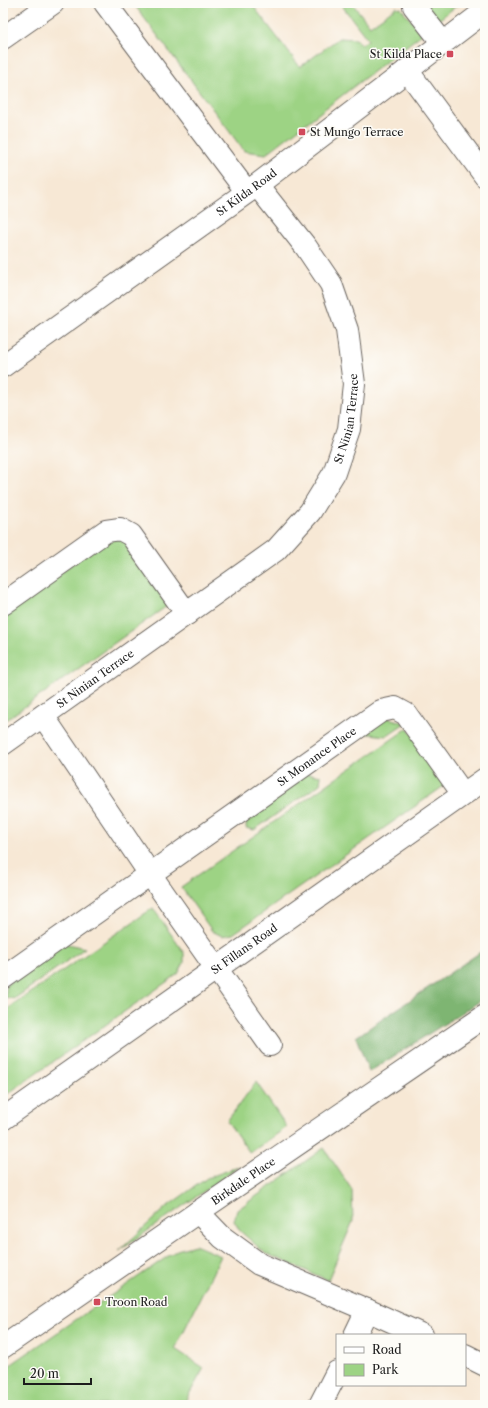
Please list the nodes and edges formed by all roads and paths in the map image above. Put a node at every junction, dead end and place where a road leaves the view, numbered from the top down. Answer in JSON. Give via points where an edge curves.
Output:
{"nodes":[{"id":1,"x":53,"y":3,"type":"edge"},
{"id":2,"x":105,"y":3,"type":"edge"},
{"id":3,"x":414,"y":6,"type":"dead end"},
{"id":4,"x":485,"y":11,"type":"edge"},
{"id":5,"x":3,"y":38,"type":"edge"},
{"id":6,"x":443,"y":43,"type":"junction"},
{"id":7,"x":407,"y":70,"type":"junction"},
{"id":8,"x":485,"y":176,"type":"edge"},
{"id":9,"x":252,"y":189,"type":"junction"},
{"id":10,"x":3,"y":366,"type":"edge"},
{"id":11,"x":3,"y":604,"type":"edge"},
{"id":12,"x":187,"y":614,"type":"junction"},
{"id":13,"x":43,"y":716,"type":"junction"},
{"id":14,"x":3,"y":744,"type":"edge"},
{"id":15,"x":485,"y":779,"type":"edge"},
{"id":16,"x":463,"y":794,"type":"junction"},
{"id":17,"x":150,"y":874,"type":"junction"},
{"id":18,"x":216,"y":969,"type":"junction"},
{"id":19,"x":3,"y":978,"type":"edge"},
{"id":20,"x":485,"y":1016,"type":"edge"},
{"id":21,"x":270,"y":1046,"type":"dead end"},
{"id":22,"x":3,"y":1119,"type":"edge"},
{"id":23,"x":198,"y":1212,"type":"junction"},
{"id":24,"x":367,"y":1310,"type":"junction"},
{"id":25,"x":355,"y":1334,"type":"edge"},
{"id":26,"x":420,"y":1334,"type":"edge"},
{"id":27,"x":3,"y":1347,"type":"edge"},
{"id":28,"x":466,"y":1355,"type":"edge"},
{"id":29,"x":485,"y":1364,"type":"edge"},
{"id":30,"x":336,"y":1374,"type":"edge"},
{"id":31,"x":320,"y":1405,"type":"edge"}],
"edges":[{"from":1,"to":5,"type":"street"},
{"from":2,"to":9,"type":"street"},
{"from":3,"to":6,"type":"street"},
{"from":4,"to":6,"type":"street","name":"St Kilda Road"},
{"from":6,"to":7,"type":"street","name":"St Kilda Road"},
{"from":7,"to":8,"type":"street"},
{"from":7,"to":9,"type":"street","name":"St Kilda Road"},
{"from":9,"to":10,"type":"street","name":"St Kilda Road"},
{"from":9,"to":12,"type":"street","name":"St Ninian Terrace","via":[[306,246],[331,284],[348,330],[354,384],[349,429],[334,474],[310,512],[276,550]]},
{"from":11,"to":12,"type":"street","via":[[106,531],[120,529],[131,535]]},
{"from":12,"to":13,"type":"street","name":"St Ninian Terrace"},
{"from":13,"to":14,"type":"street","name":"St Ninian Terrace"},
{"from":13,"to":17,"type":"street"},
{"from":15,"to":16,"type":"street","name":"St Fillans Road"},
{"from":16,"to":17,"type":"street","name":"St Monance Place","via":[[406,714],[395,708],[381,711]]},
{"from":16,"to":18,"type":"street","name":"St Fillans Road"},
{"from":17,"to":18,"type":"street"},
{"from":17,"to":19,"type":"street","name":"St Monance Place"},
{"from":18,"to":21,"type":"street"},
{"from":18,"to":22,"type":"street","name":"St Fillans Road"},
{"from":20,"to":23,"type":"street","name":"Birkdale Place"},
{"from":23,"to":24,"type":"street","via":[[222,1237],[259,1264]]},
{"from":23,"to":27,"type":"street","name":"Birkdale Place"},
{"from":24,"to":25,"type":"street"},
{"from":24,"to":26,"type":"street"},
{"from":28,"to":29,"type":"street"},
{"from":30,"to":31,"type":"street"}]}
